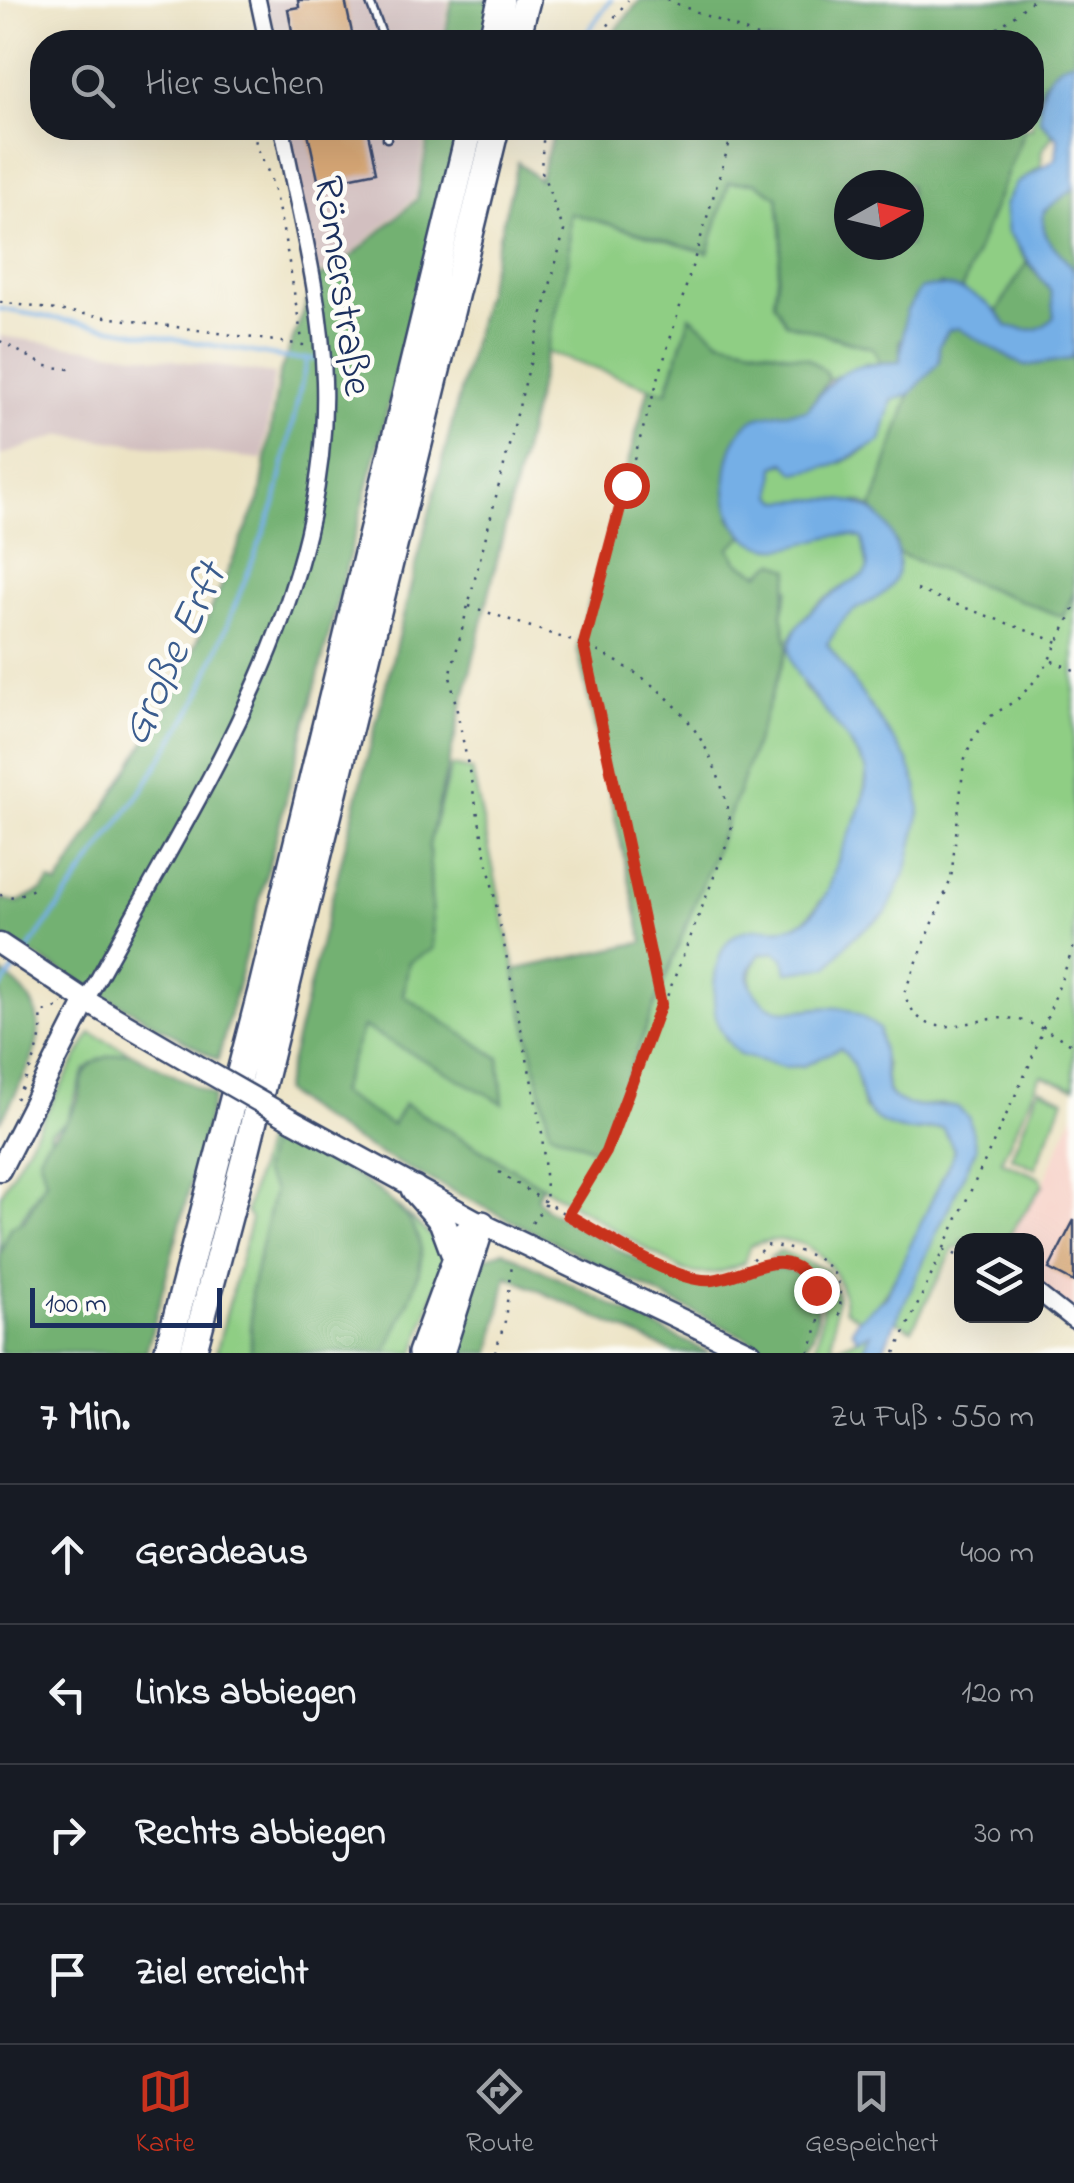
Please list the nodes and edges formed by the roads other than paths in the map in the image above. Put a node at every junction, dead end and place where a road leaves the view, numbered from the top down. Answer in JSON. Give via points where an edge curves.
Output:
{"nodes":[{"id":1,"x":258,"y":0,"type":"edge"},
{"id":2,"x":369,"y":0,"type":"edge"},
{"id":3,"x":502,"y":0,"type":"edge"},
{"id":4,"x":526,"y":0,"type":"edge"},
{"id":5,"x":264,"y":30,"type":"edge"},
{"id":6,"x":380,"y":30,"type":"edge"},
{"id":7,"x":494,"y":30,"type":"edge"},
{"id":8,"x":519,"y":30,"type":"edge"},
{"id":9,"x":284,"y":140,"type":"edge"},
{"id":10,"x":467,"y":140,"type":"edge"},
{"id":11,"x":493,"y":140,"type":"edge"},
{"id":12,"x":15,"y":954,"type":"edge"},
{"id":13,"x":86,"y":1002,"type":"junction"},
{"id":14,"x":0,"y":1170,"type":"edge"},
{"id":15,"x":414,"y":1189,"type":"junction"},
{"id":16,"x":482,"y":1224,"type":"junction"},
{"id":17,"x":455,"y":1256,"type":"junction"},
{"id":18,"x":213,"y":1280,"type":"junction"},
{"id":19,"x":1044,"y":1298,"type":"edge"},
{"id":20,"x":1074,"y":1322,"type":"edge"},
{"id":21,"x":167,"y":1353,"type":"edge"},
{"id":22,"x":193,"y":1353,"type":"edge"},
{"id":23,"x":211,"y":1353,"type":"edge"},
{"id":24,"x":421,"y":1353,"type":"edge"},
{"id":25,"x":440,"y":1353,"type":"edge"},
{"id":26,"x":751,"y":1353,"type":"edge"}],
"edges":[{"from":1,"to":5,"type":"street"},
{"from":2,"to":6,"type":"lane"},
{"from":3,"to":7,"type":"highway"},
{"from":4,"to":8,"type":"highway"},
{"from":9,"to":13,"type":"street","name":"Römerstraße","via":[[318,312],[324,380],[312,522],[290,603],[236,719]]},
{"from":10,"to":21,"type":"highway"},
{"from":11,"to":18,"type":"highway"},
{"from":12,"to":13,"type":"main road"},
{"from":13,"to":14,"type":"main road"},
{"from":13,"to":15,"type":"main road","bridge":true},
{"from":15,"to":16,"type":"main road"},
{"from":15,"to":17,"type":"highway","via":[[442,1221]]},
{"from":16,"to":17,"type":"highway","via":[[465,1234]]},
{"from":16,"to":25,"type":"highway"},
{"from":16,"to":26,"type":"main road"},
{"from":17,"to":24,"type":"highway"},
{"from":18,"to":22,"type":"highway"},
{"from":18,"to":23,"type":"highway"},
{"from":19,"to":20,"type":"street"}]}
